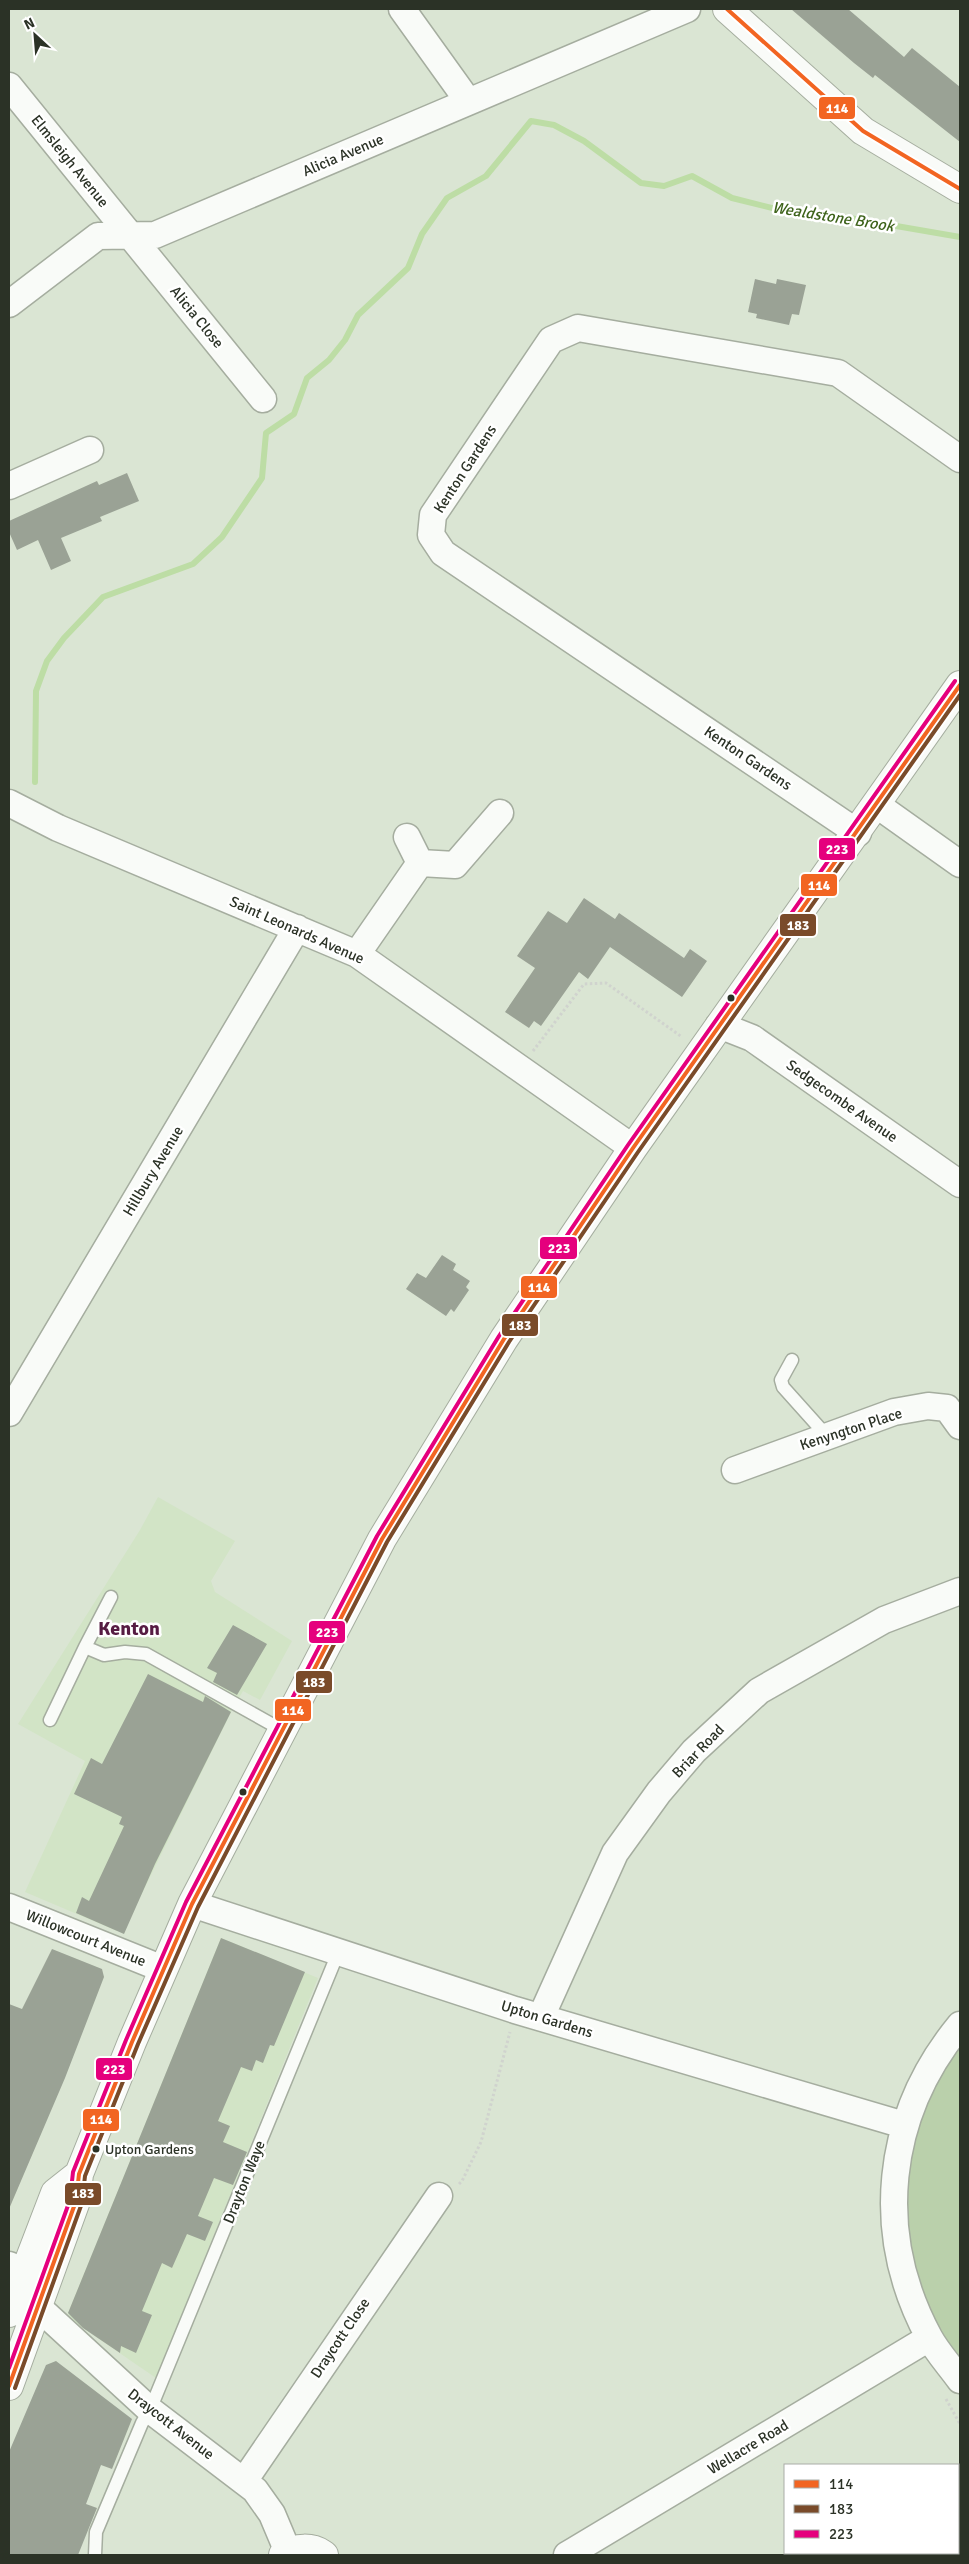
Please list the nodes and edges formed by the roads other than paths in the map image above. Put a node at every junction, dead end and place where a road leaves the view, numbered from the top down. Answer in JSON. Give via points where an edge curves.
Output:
{"nodes":[{"id":1,"x":402,"y":9,"type":"edge"},
{"id":2,"x":687,"y":9,"type":"edge"},
{"id":3,"x":727,"y":9,"type":"edge"},
{"id":4,"x":9,"y":86,"type":"edge"},
{"id":5,"x":468,"y":101,"type":"junction"},
{"id":6,"x":960,"y":189,"type":"edge"},
{"id":7,"x":131,"y":235,"type":"junction"},
{"id":8,"x":9,"y":304,"type":"edge"},
{"id":9,"x":263,"y":399,"type":"dead end"},
{"id":10,"x":90,"y":450,"type":"dead end"},
{"id":11,"x":960,"y":460,"type":"edge"},
{"id":12,"x":9,"y":486,"type":"edge"},
{"id":13,"x":960,"y":686,"type":"edge"},
{"id":14,"x":10,"y":804,"type":"edge"},
{"id":15,"x":876,"y":805,"type":"junction"},
{"id":16,"x":500,"y":813,"type":"dead end"},
{"id":17,"x":858,"y":833,"type":"junction"},
{"id":18,"x":407,"y":837,"type":"dead end"},
{"id":19,"x":420,"y":864,"type":"junction"},
{"id":20,"x":960,"y":864,"type":"edge"},
{"id":21,"x":297,"y":928,"type":"junction"},
{"id":22,"x":357,"y":954,"type":"junction"},
{"id":23,"x":719,"y":1025,"type":"junction"},
{"id":24,"x":633,"y":1148,"type":"junction"},
{"id":25,"x":960,"y":1184,"type":"edge"},
{"id":26,"x":792,"y":1360,"type":"dead end"},
{"id":27,"x":9,"y":1413,"type":"edge"},
{"id":28,"x":960,"y":1426,"type":"edge"},
{"id":29,"x":826,"y":1436,"type":"junction"},
{"id":30,"x":735,"y":1470,"type":"dead end"},
{"id":31,"x":960,"y":1591,"type":"edge"},
{"id":32,"x":111,"y":1597,"type":"dead end"},
{"id":33,"x":85,"y":1648,"type":"junction"},
{"id":34,"x":50,"y":1720,"type":"dead end"},
{"id":35,"x":282,"y":1730,"type":"junction"},
{"id":36,"x":192,"y":1904,"type":"junction"},
{"id":37,"x":9,"y":1907,"type":"edge"},
{"id":38,"x":338,"y":1953,"type":"junction"},
{"id":39,"x":163,"y":1969,"type":"junction"},
{"id":40,"x":541,"y":2017,"type":"junction"},
{"id":41,"x":958,"y":2033,"type":"edge"},
{"id":42,"x":904,"y":2125,"type":"junction"},
{"id":43,"x":79,"y":2174,"type":"junction"},
{"id":44,"x":438,"y":2196,"type":"road end"},
{"id":45,"x":17,"y":2268,"type":"edge"},
{"id":46,"x":38,"y":2306,"type":"junction"},
{"id":47,"x":9,"y":2313,"type":"edge"},
{"id":48,"x":929,"y":2338,"type":"junction"},
{"id":49,"x":960,"y":2380,"type":"edge"},
{"id":50,"x":9,"y":2386,"type":"edge"},
{"id":51,"x":150,"y":2410,"type":"junction"},
{"id":52,"x":244,"y":2481,"type":"junction"},
{"id":53,"x":581,"y":2552,"type":"edge"},
{"id":54,"x":285,"y":2554,"type":"edge"},
{"id":55,"x":95,"y":2555,"type":"edge"},
{"id":56,"x":324,"y":2555,"type":"edge"}],
"edges":[{"from":1,"to":5,"type":"street"},
{"from":2,"to":5,"type":"street","name":"Alicia Avenue"},
{"from":3,"to":6,"type":"main road","via":[[864,131]]},
{"from":4,"to":7,"type":"street","name":"Elmsleigh Avenue"},
{"from":5,"to":7,"type":"street","name":"Alicia Avenue","via":[[155,235]]},
{"from":7,"to":8,"type":"street","name":"Alicia Avenue","via":[[98,236]]},
{"from":7,"to":9,"type":"street","name":"Alicia Close"},
{"from":10,"to":12,"type":"street"},
{"from":11,"to":17,"type":"street","name":"Kenton Gardens","via":[[838,373],[578,328],[551,340],[433,515],[431,535],[442,553]]},
{"from":13,"to":15,"type":"main road"},
{"from":14,"to":21,"type":"street","name":"Saint Leonards Avenue","via":[[58,828]]},
{"from":15,"to":17,"type":"main road"},
{"from":15,"to":20,"type":"street"},
{"from":16,"to":19,"type":"street","via":[[454,865]]},
{"from":17,"to":23,"type":"main road"},
{"from":18,"to":19,"type":"street"},
{"from":19,"to":22,"type":"street"},
{"from":21,"to":22,"type":"street","name":"Saint Leonards Avenue"},
{"from":21,"to":27,"type":"street","name":"Hillbury Avenue"},
{"from":22,"to":24,"type":"street","name":"Saint Leonards Avenue"},
{"from":23,"to":24,"type":"main road"},
{"from":23,"to":25,"type":"street","name":"Sedgecombe Avenue","via":[[752,1038]]},
{"from":24,"to":35,"type":"main road","via":[[504,1339],[382,1539]]},
{"from":26,"to":29,"type":"lane","via":[[782,1380],[783,1387]]},
{"from":28,"to":29,"type":"street","name":"Kenyngton Place","via":[[947,1408],[928,1406],[894,1412]]},
{"from":29,"to":30,"type":"street","name":"Kenyngton Place"},
{"from":31,"to":40,"type":"street","name":"Briar Road","via":[[884,1620],[768,1686],[694,1751],[615,1852]]},
{"from":32,"to":33,"type":"lane"},
{"from":33,"to":34,"type":"lane"},
{"from":33,"to":35,"type":"lane","via":[[104,1655],[146,1654]]},
{"from":35,"to":36,"type":"main road"},
{"from":36,"to":38,"type":"street","name":"Upton Gardens"},
{"from":36,"to":39,"type":"main road"},
{"from":37,"to":39,"type":"street","name":"Willowcourt Avenue"},
{"from":38,"to":40,"type":"street","name":"Upton Gardens"},
{"from":38,"to":51,"type":"lane","name":"Drayton Waye"},
{"from":39,"to":43,"type":"main road"},
{"from":40,"to":42,"type":"street","name":"Upton Gardens"},
{"from":41,"to":42,"type":"street","via":[[943,2047]]},
{"from":42,"to":48,"type":"street","via":[[894,2176],[893,2214],[898,2254],[912,2300]]},
{"from":43,"to":45,"type":"main road","via":[[55,2193]]},
{"from":43,"to":46,"type":"main road","via":[[76,2201]]},
{"from":44,"to":52,"type":"street","name":"Draycott Close"},
{"from":45,"to":47,"type":"main road"},
{"from":46,"to":50,"type":"main road"},
{"from":46,"to":51,"type":"street","name":"Draycott Avenue"},
{"from":48,"to":49,"type":"street"},
{"from":48,"to":53,"type":"street","name":"Wellacre Road"},
{"from":51,"to":52,"type":"street","name":"Draycott Avenue"},
{"from":51,"to":55,"type":"lane","name":"Drayton Waye","via":[[96,2532]]},
{"from":52,"to":54,"type":"street","name":"Draycott Avenue","via":[[265,2501]]},
{"from":54,"to":56,"type":"main road","name":"Draycott Avenue","via":[[310,2548]]}]}
